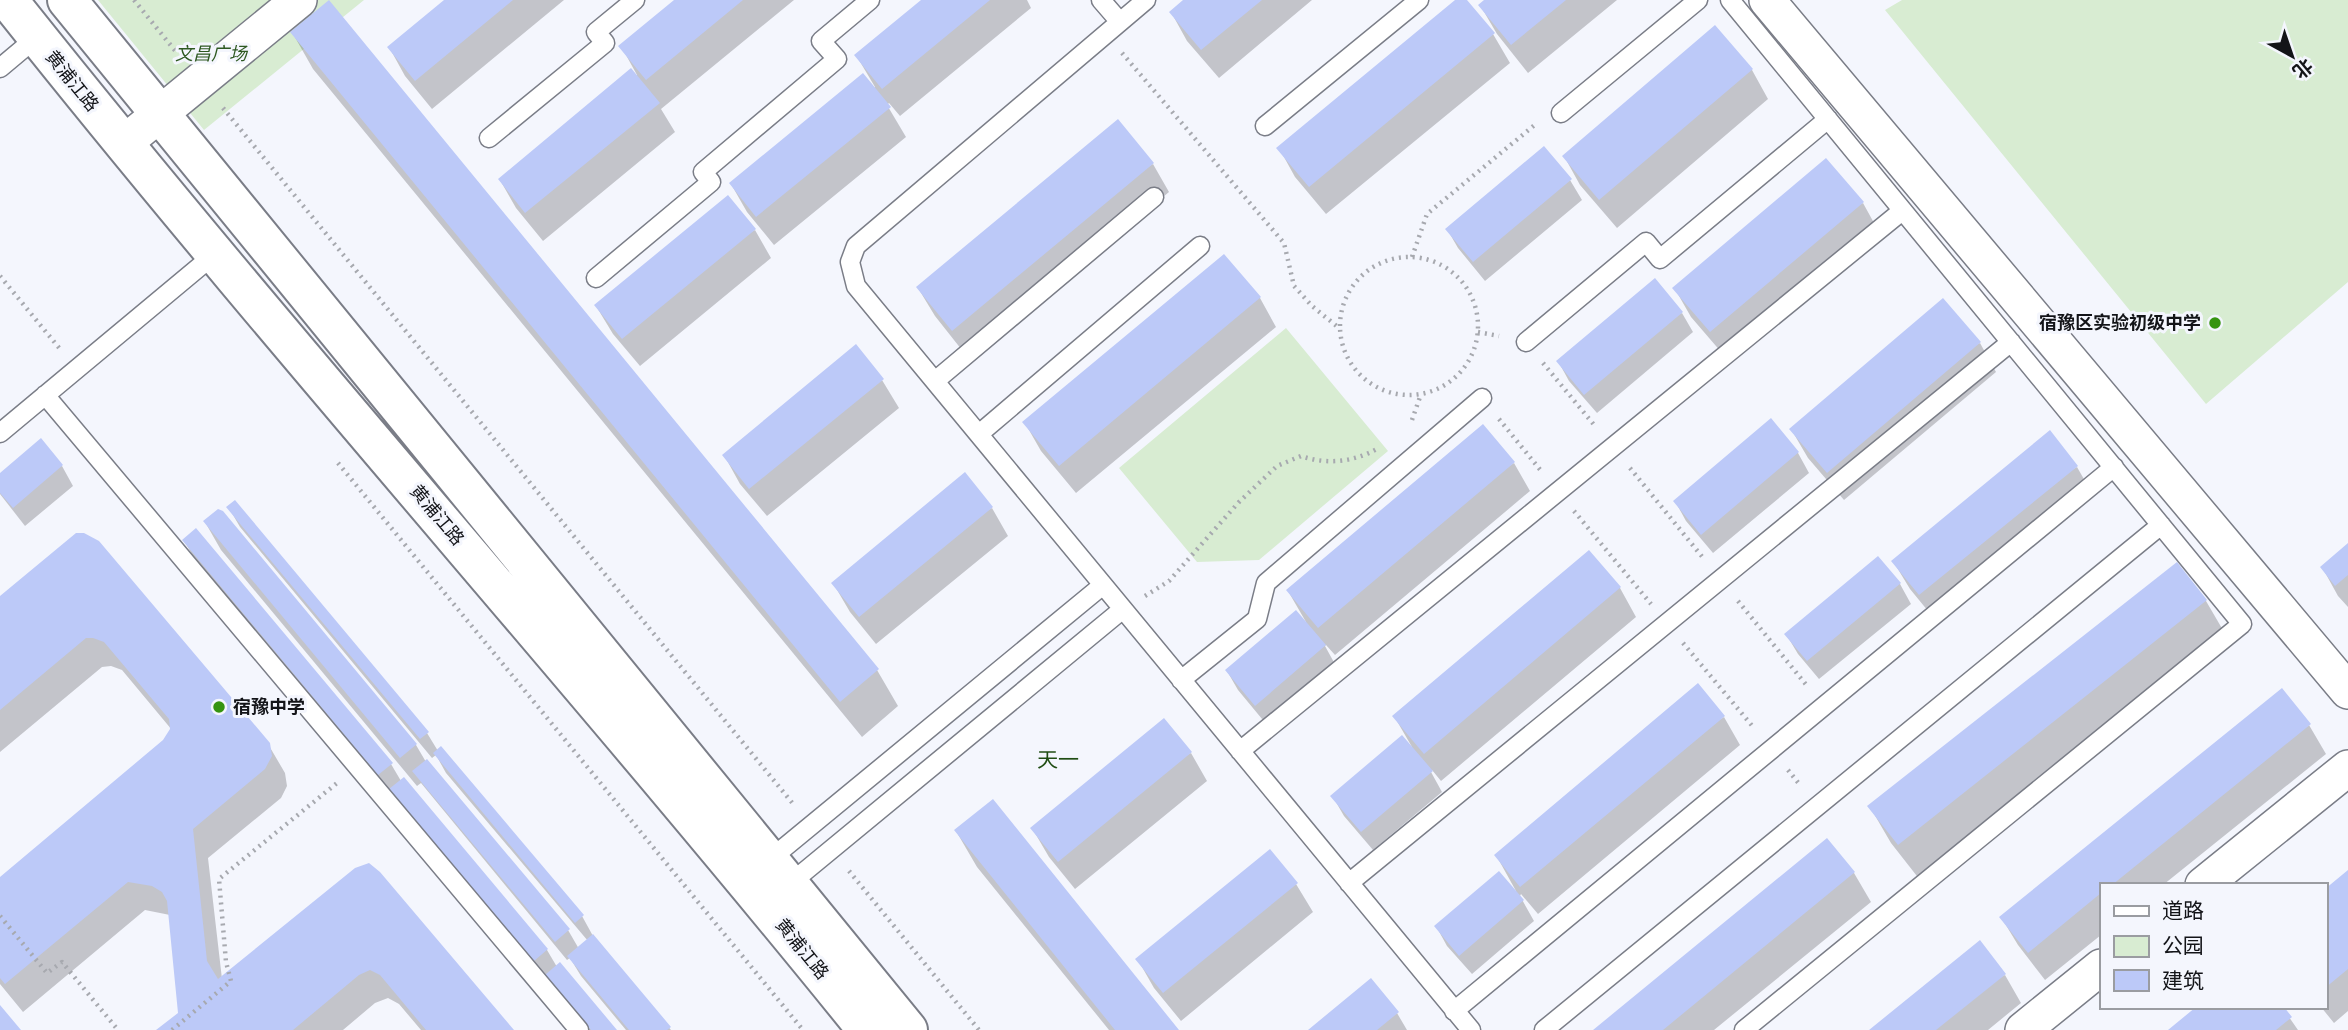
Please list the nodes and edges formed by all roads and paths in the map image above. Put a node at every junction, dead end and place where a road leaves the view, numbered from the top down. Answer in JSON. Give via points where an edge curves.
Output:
{"nodes":[{"id":1,"x":8,"y":0,"type":"edge"},
{"id":2,"x":66,"y":0,"type":"edge"},
{"id":3,"x":134,"y":0,"type":"edge"},
{"id":4,"x":299,"y":0,"type":"edge"},
{"id":5,"x":635,"y":0,"type":"edge"},
{"id":6,"x":870,"y":0,"type":"edge"},
{"id":7,"x":1101,"y":0,"type":"edge"},
{"id":8,"x":1146,"y":0,"type":"edge"},
{"id":9,"x":1419,"y":0,"type":"edge"},
{"id":10,"x":1698,"y":0,"type":"edge"},
{"id":11,"x":1730,"y":0,"type":"edge"},
{"id":12,"x":1767,"y":0,"type":"edge"},
{"id":13,"x":1113,"y":28,"type":"junction"},
{"id":14,"x":37,"y":37,"type":"junction"},
{"id":15,"x":0,"y":68,"type":"edge"},
{"id":16,"x":200,"y":81,"type":"junction"},
{"id":17,"x":160,"y":114,"type":"junction"},
{"id":18,"x":1552,"y":116,"type":"joint"},
{"id":19,"x":1828,"y":119,"type":"junction"},
{"id":20,"x":1265,"y":126,"type":"dead end"},
{"id":21,"x":489,"y":138,"type":"dead end"},
{"id":22,"x":123,"y":144,"type":"junction"},
{"id":23,"x":1154,"y":197,"type":"dead end"},
{"id":24,"x":1902,"y":211,"type":"junction"},
{"id":25,"x":1200,"y":246,"type":"dead end"},
{"id":26,"x":216,"y":253,"type":"junction"},
{"id":27,"x":1412,"y":257,"type":"junction"},
{"id":28,"x":0,"y":276,"type":"edge"},
{"id":29,"x":596,"y":278,"type":"dead end"},
{"id":30,"x":1340,"y":329,"type":"junction"},
{"id":31,"x":1526,"y":342,"type":"joint"},
{"id":32,"x":2011,"y":342,"type":"junction"},
{"id":33,"x":76,"y":369,"type":"junction"},
{"id":34,"x":1461,"y":372,"type":"junction"},
{"id":35,"x":935,"y":381,"type":"junction"},
{"id":36,"x":1421,"y":394,"type":"junction"},
{"id":37,"x":45,"y":395,"type":"junction"},
{"id":38,"x":1482,"y":398,"type":"junction"},
{"id":39,"x":1408,"y":426,"type":"dead end"},
{"id":40,"x":0,"y":433,"type":"edge"},
{"id":41,"x":979,"y":434,"type":"junction"},
{"id":42,"x":1612,"y":447,"type":"junction"},
{"id":43,"x":1380,"y":448,"type":"dead end"},
{"id":44,"x":336,"y":461,"type":"dead end"},
{"id":45,"x":2114,"y":467,"type":"junction"},
{"id":46,"x":1558,"y":492,"type":"junction"},
{"id":47,"x":2161,"y":524,"type":"junction"},
{"id":48,"x":1720,"y":579,"type":"junction"},
{"id":49,"x":1103,"y":585,"type":"junction"},
{"id":50,"x":1123,"y":609,"type":"junction"},
{"id":51,"x":1667,"y":623,"type":"junction"},
{"id":52,"x":1181,"y":680,"type":"junction"},
{"id":53,"x":2348,"y":691,"type":"edge"},
{"id":54,"x":1824,"y":706,"type":"junction"},
{"id":55,"x":1771,"y":750,"type":"junction"},
{"id":56,"x":1240,"y":751,"type":"junction"},
{"id":57,"x":2348,"y":768,"type":"edge"},
{"id":58,"x":344,"y":777,"type":"dead end"},
{"id":59,"x":1817,"y":806,"type":"junction"},
{"id":60,"x":811,"y":825,"type":"junction"},
{"id":61,"x":831,"y":850,"type":"junction"},
{"id":62,"x":767,"y":882,"type":"junction"},
{"id":63,"x":1349,"y":883,"type":"junction"},
{"id":64,"x":2205,"y":883,"type":"edge"},
{"id":65,"x":0,"y":916,"type":"edge"},
{"id":66,"x":2100,"y":968,"type":"edge"},
{"id":67,"x":1454,"y":1011,"type":"junction"},
{"id":68,"x":118,"y":1030,"type":"edge"},
{"id":69,"x":172,"y":1030,"type":"edge"},
{"id":70,"x":579,"y":1030,"type":"edge"},
{"id":71,"x":803,"y":1030,"type":"edge"},
{"id":72,"x":867,"y":1030,"type":"edge"},
{"id":73,"x":908,"y":1030,"type":"edge"},
{"id":74,"x":979,"y":1030,"type":"edge"},
{"id":75,"x":1471,"y":1030,"type":"edge"},
{"id":76,"x":1544,"y":1030,"type":"edge"},
{"id":77,"x":1744,"y":1030,"type":"edge"},
{"id":78,"x":2023,"y":1030,"type":"edge"}],
"edges":[{"from":1,"to":14,"type":"street","name":"黄浦江路"},
{"from":2,"to":17,"type":"street","name":"黄浦江路"},
{"from":3,"to":16,"type":"path"},
{"from":4,"to":16,"type":"street"},
{"from":5,"to":21,"type":"lane","via":[[596,32],[605,43]]},
{"from":6,"to":29,"type":"lane","via":[[821,41],[837,59],[703,172],[711,181]]},
{"from":7,"to":13,"type":"lane"},
{"from":8,"to":13,"type":"lane"},
{"from":9,"to":20,"type":"lane"},
{"from":10,"to":18,"type":"lane"},
{"from":11,"to":19,"type":"lane"},
{"from":12,"to":53,"type":"street"},
{"from":13,"to":30,"type":"path","via":[[1284,243],[1294,286]]},
{"from":13,"to":35,"type":"lane","via":[[856,246],[850,262],[856,286]]},
{"from":14,"to":15,"type":"lane"},
{"from":14,"to":22,"type":"street","name":"黄浦江路"},
{"from":16,"to":17,"type":"street"},
{"from":16,"to":60,"type":"path"},
{"from":17,"to":22,"type":"street"},
{"from":17,"to":62,"type":"street","name":"黄浦江路"},
{"from":18,"to":27,"type":"path","via":[[1427,214]]},
{"from":19,"to":24,"type":"lane"},
{"from":19,"to":31,"type":"lane","via":[[1660,259],[1646,242]]},
{"from":22,"to":26,"type":"street","name":"黄浦江路"},
{"from":23,"to":35,"type":"lane"},
{"from":24,"to":32,"type":"lane"},
{"from":24,"to":42,"type":"lane"},
{"from":25,"to":41,"type":"lane"},
{"from":26,"to":33,"type":"lane"},
{"from":26,"to":62,"type":"street","name":"黄浦江路"},
{"from":27,"to":30,"type":"path","via":[[1390,260],[1353,285],[1343,305]]},
{"from":27,"to":34,"type":"path","via":[[1434,261],[1453,272],[1468,289],[1478,332],[1473,354]]},
{"from":28,"to":33,"type":"path"},
{"from":30,"to":36,"type":"path","via":[[1345,352],[1357,372],[1375,387],[1398,395]]},
{"from":31,"to":42,"type":"path"},
{"from":32,"to":45,"type":"lane"},
{"from":32,"to":48,"type":"lane"},
{"from":33,"to":37,"type":"lane"},
{"from":34,"to":36,"type":"path","via":[[1443,387]]},
{"from":34,"to":38,"type":"path"},
{"from":35,"to":41,"type":"lane"},
{"from":36,"to":39,"type":"path"},
{"from":37,"to":40,"type":"lane"},
{"from":37,"to":70,"type":"lane"},
{"from":38,"to":46,"type":"path"},
{"from":38,"to":52,"type":"lane","via":[[1266,583],[1257,619]]},
{"from":41,"to":49,"type":"lane"},
{"from":42,"to":46,"type":"lane"},
{"from":42,"to":48,"type":"path"},
{"from":43,"to":50,"type":"path","via":[[1359,459],[1319,462],[1301,456],[1277,466],[1169,582]]},
{"from":44,"to":71,"type":"path"},
{"from":45,"to":47,"type":"lane"},
{"from":45,"to":54,"type":"lane"},
{"from":46,"to":51,"type":"path"},
{"from":46,"to":56,"type":"lane"},
{"from":47,"to":59,"type":"lane"},
{"from":47,"to":77,"type":"lane","via":[[2242,624]]},
{"from":48,"to":51,"type":"lane"},
{"from":48,"to":54,"type":"path"},
{"from":49,"to":50,"type":"lane"},
{"from":49,"to":60,"type":"lane"},
{"from":50,"to":52,"type":"lane"},
{"from":50,"to":61,"type":"lane"},
{"from":51,"to":55,"type":"path"},
{"from":51,"to":63,"type":"lane"},
{"from":52,"to":56,"type":"lane"},
{"from":54,"to":55,"type":"lane"},
{"from":55,"to":59,"type":"path"},
{"from":55,"to":67,"type":"lane"},
{"from":56,"to":63,"type":"lane"},
{"from":57,"to":64,"type":"street"},
{"from":58,"to":69,"type":"path","via":[[219,879],[231,981]]},
{"from":59,"to":76,"type":"lane"},
{"from":60,"to":62,"type":"lane"},
{"from":61,"to":62,"type":"lane"},
{"from":61,"to":74,"type":"path"},
{"from":62,"to":72,"type":"street","name":"黄浦江路"},
{"from":62,"to":73,"type":"street","name":"黄浦江路"},
{"from":63,"to":67,"type":"lane"},
{"from":65,"to":68,"type":"path","via":[[47,973],[62,962]]},
{"from":66,"to":78,"type":"street"},
{"from":67,"to":75,"type":"lane"}]}
